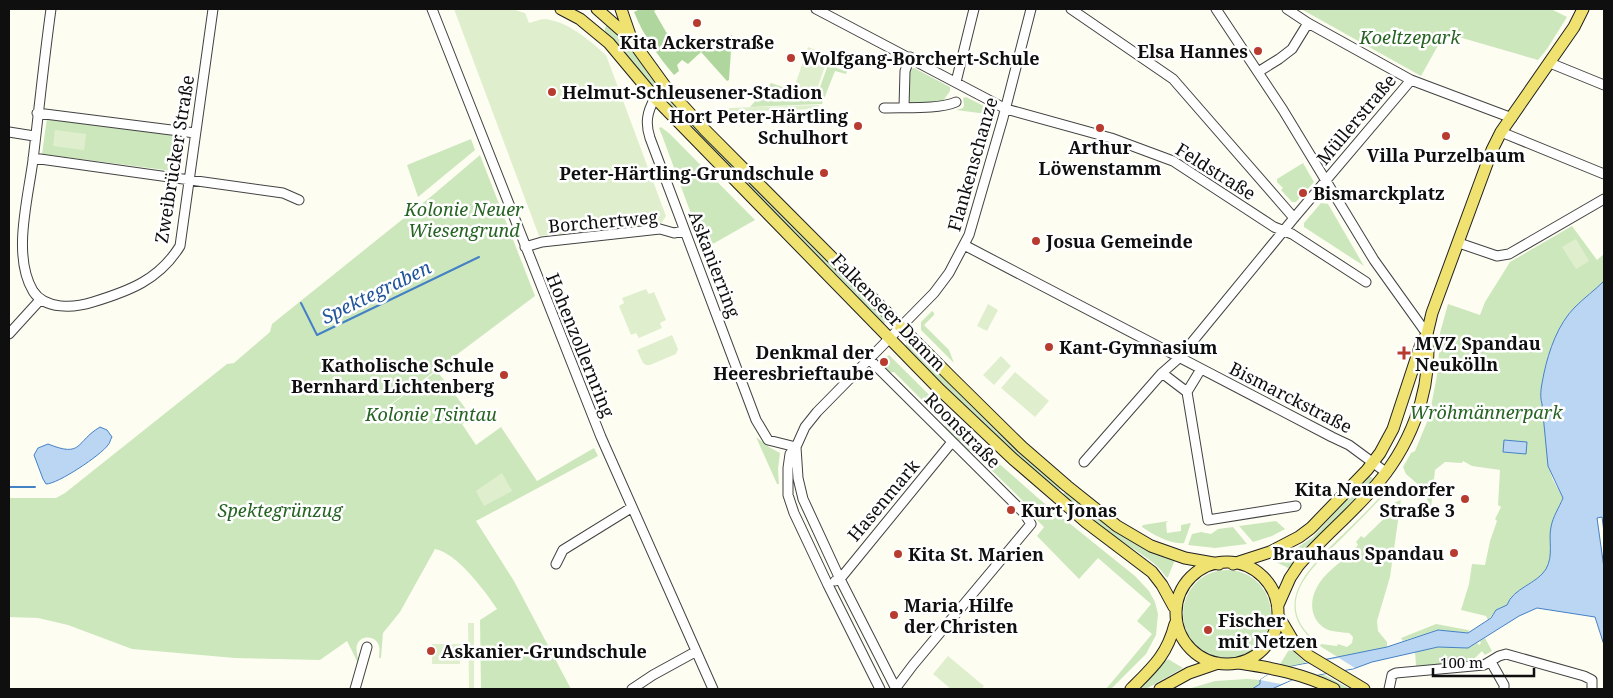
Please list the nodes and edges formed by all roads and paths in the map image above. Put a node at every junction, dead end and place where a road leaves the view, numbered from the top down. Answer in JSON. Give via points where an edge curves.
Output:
{"nodes":[{"id":1,"x":51,"y":9,"type":"edge"},
{"id":2,"x":213,"y":9,"type":"edge"},
{"id":3,"x":432,"y":9,"type":"edge"},
{"id":4,"x":621,"y":9,"type":"edge"},
{"id":5,"x":816,"y":9,"type":"edge"},
{"id":6,"x":974,"y":9,"type":"edge"},
{"id":7,"x":1030,"y":9,"type":"edge"},
{"id":8,"x":1071,"y":9,"type":"edge"},
{"id":9,"x":1216,"y":9,"type":"edge"},
{"id":10,"x":1287,"y":9,"type":"edge"},
{"id":11,"x":1583,"y":9,"type":"edge"},
{"id":12,"x":565,"y":10,"type":"edge"},
{"id":13,"x":602,"y":10,"type":"edge"},
{"id":14,"x":1308,"y":23,"type":"junction"},
{"id":15,"x":591,"y":28,"type":"junction"},
{"id":16,"x":631,"y":39,"type":"junction"},
{"id":17,"x":910,"y":57,"type":"junction"},
{"id":18,"x":1550,"y":63,"type":"junction"},
{"id":19,"x":1258,"y":72,"type":"junction"},
{"id":20,"x":1411,"y":80,"type":"junction"},
{"id":21,"x":956,"y":82,"type":"junction"},
{"id":22,"x":1604,"y":85,"type":"edge"},
{"id":23,"x":665,"y":86,"type":"junction"},
{"id":24,"x":655,"y":98,"type":"junction"},
{"id":25,"x":956,"y":102,"type":"dead end"},
{"id":26,"x":904,"y":106,"type":"junction"},
{"id":27,"x":884,"y":108,"type":"dead end"},
{"id":28,"x":1006,"y":109,"type":"junction"},
{"id":29,"x":37,"y":113,"type":"junction"},
{"id":30,"x":1512,"y":118,"type":"junction"},
{"id":31,"x":9,"y":132,"type":"edge"},
{"id":32,"x":1501,"y":132,"type":"junction"},
{"id":33,"x":195,"y":133,"type":"junction"},
{"id":34,"x":34,"y":136,"type":"junction"},
{"id":35,"x":33,"y":158,"type":"junction"},
{"id":36,"x":1604,"y":174,"type":"edge"},
{"id":37,"x":188,"y":180,"type":"junction"},
{"id":38,"x":1326,"y":180,"type":"junction"},
{"id":39,"x":299,"y":200,"type":"dead end"},
{"id":40,"x":1604,"y":200,"type":"edge"},
{"id":41,"x":1294,"y":218,"type":"junction"},
{"id":42,"x":1284,"y":230,"type":"junction"},
{"id":43,"x":684,"y":231,"type":"junction"},
{"id":44,"x":1459,"y":244,"type":"junction"},
{"id":45,"x":964,"y":245,"type":"junction"},
{"id":46,"x":525,"y":247,"type":"junction"},
{"id":47,"x":1366,"y":282,"type":"dead end"},
{"id":48,"x":40,"y":300,"type":"junction"},
{"id":49,"x":901,"y":328,"type":"junction"},
{"id":50,"x":9,"y":334,"type":"edge"},
{"id":51,"x":1426,"y":334,"type":"junction"},
{"id":52,"x":890,"y":339,"type":"junction"},
{"id":53,"x":1179,"y":358,"type":"junction"},
{"id":54,"x":869,"y":359,"type":"junction"},
{"id":55,"x":1414,"y":366,"type":"junction"},
{"id":56,"x":1428,"y":369,"type":"junction"},
{"id":57,"x":1201,"y":370,"type":"junction"},
{"id":58,"x":1162,"y":373,"type":"junction"},
{"id":59,"x":1187,"y":392,"type":"junction"},
{"id":60,"x":952,"y":442,"type":"junction"},
{"id":61,"x":796,"y":447,"type":"junction"},
{"id":62,"x":1084,"y":462,"type":"dead end"},
{"id":63,"x":1373,"y":462,"type":"junction"},
{"id":64,"x":1387,"y":473,"type":"junction"},
{"id":65,"x":800,"y":490,"type":"junction"},
{"id":66,"x":788,"y":495,"type":"junction"},
{"id":67,"x":1296,"y":506,"type":"dead end"},
{"id":68,"x":631,"y":508,"type":"junction"},
{"id":69,"x":556,"y":564,"type":"dead end"},
{"id":70,"x":1219,"y":564,"type":"junction"},
{"id":71,"x":1233,"y":564,"type":"junction"},
{"id":72,"x":840,"y":579,"type":"junction"},
{"id":73,"x":828,"y":585,"type":"junction"},
{"id":74,"x":1278,"y":606,"type":"junction"},
{"id":75,"x":1174,"y":607,"type":"junction"},
{"id":76,"x":1280,"y":618,"type":"junction"},
{"id":77,"x":1175,"y":624,"type":"junction"},
{"id":78,"x":367,"y":647,"type":"dead end"},
{"id":79,"x":695,"y":652,"type":"junction"},
{"id":80,"x":1220,"y":662,"type":"junction"},
{"id":81,"x":1235,"y":662,"type":"junction"},
{"id":82,"x":1491,"y":662,"type":"junction"},
{"id":83,"x":1592,"y":685,"type":"edge"},
{"id":84,"x":355,"y":689,"type":"edge"},
{"id":85,"x":632,"y":689,"type":"edge"},
{"id":86,"x":713,"y":689,"type":"edge"},
{"id":87,"x":880,"y":689,"type":"edge"},
{"id":88,"x":895,"y":689,"type":"edge"},
{"id":89,"x":1131,"y":689,"type":"edge"},
{"id":90,"x":1160,"y":689,"type":"edge"},
{"id":91,"x":1334,"y":689,"type":"edge"},
{"id":92,"x":1364,"y":689,"type":"edge"},
{"id":93,"x":1389,"y":689,"type":"edge"},
{"id":94,"x":1504,"y":689,"type":"edge"}],
"edges":[{"from":1,"to":29,"type":"street"},
{"from":2,"to":33,"type":"street","name":"Zweibrücker Straße"},
{"from":3,"to":46,"type":"street","name":"Hohenzollernring"},
{"from":4,"to":16,"type":"main road"},
{"from":5,"to":17,"type":"street","name":"Feldstraße"},
{"from":6,"to":21,"type":"street"},
{"from":7,"to":28,"type":"street","name":"Flankenschanze"},
{"from":8,"to":41,"type":"street","via":[[1174,79]]},
{"from":9,"to":19,"type":"street"},
{"from":10,"to":14,"type":"street"},
{"from":11,"to":18,"type":"main road"},
{"from":12,"to":15,"type":"main road","name":"Falkenseer Damm"},
{"from":13,"to":15,"type":"main road"},
{"from":13,"to":16,"type":"main road"},
{"from":14,"to":19,"type":"street","via":[[1292,49]]},
{"from":14,"to":20,"type":"street"},
{"from":15,"to":24,"type":"main road","name":"Falkenseer Damm","via":[[609,43]]},
{"from":16,"to":23,"type":"main road","name":"Falkenseer Damm"},
{"from":17,"to":21,"type":"street","name":"Feldstraße"},
{"from":17,"to":26,"type":"street","via":[[904,71]]},
{"from":18,"to":22,"type":"street"},
{"from":18,"to":30,"type":"main road"},
{"from":19,"to":38,"type":"street"},
{"from":20,"to":30,"type":"street"},
{"from":20,"to":38,"type":"street","name":"Müllerstraße"},
{"from":21,"to":28,"type":"street","name":"Feldstraße"},
{"from":23,"to":24,"type":"main road"},
{"from":23,"to":49,"type":"main road","name":"Falkenseer Damm"},
{"from":24,"to":43,"type":"street","name":"Askanierring","via":[[647,129]]},
{"from":24,"to":52,"type":"main road","name":"Falkenseer Damm"},
{"from":25,"to":26,"type":"street","via":[[938,106]]},
{"from":26,"to":27,"type":"street"},
{"from":28,"to":42,"type":"street","name":"Feldstraße","via":[[1111,138],[1169,159],[1274,227]]},
{"from":28,"to":45,"type":"street","name":"Flankenschanze"},
{"from":29,"to":33,"type":"street"},
{"from":29,"to":34,"type":"street"},
{"from":30,"to":32,"type":"main road"},
{"from":31,"to":34,"type":"street"},
{"from":32,"to":36,"type":"street"},
{"from":32,"to":44,"type":"main road"},
{"from":33,"to":37,"type":"street","name":"Zweibrücker Straße"},
{"from":34,"to":35,"type":"street"},
{"from":35,"to":37,"type":"street"},
{"from":35,"to":48,"type":"street","via":[[23,245],[28,279]]},
{"from":37,"to":39,"type":"street","via":[[282,192]]},
{"from":37,"to":48,"type":"street","name":"Zweibrücker Straße","via":[[180,246],[161,270],[140,285],[84,305],[58,305]]},
{"from":38,"to":41,"type":"street"},
{"from":38,"to":51,"type":"street","via":[[1378,267]]},
{"from":40,"to":44,"type":"street","via":[[1509,254],[1497,256]]},
{"from":41,"to":42,"type":"street"},
{"from":42,"to":47,"type":"street","name":"Feldstraße"},
{"from":42,"to":53,"type":"street"},
{"from":43,"to":46,"type":"street","name":"Borchertweg","via":[[674,233],[660,229],[542,242]]},
{"from":43,"to":61,"type":"street","name":"Askanierring","via":[[756,420],[768,440]]},
{"from":44,"to":51,"type":"main road"},
{"from":45,"to":49,"type":"street","name":"Flankenschanze","via":[[934,293]]},
{"from":45,"to":53,"type":"street","name":"Bismarckstraße"},
{"from":46,"to":68,"type":"street","name":"Hohenzollernring"},
{"from":48,"to":50,"type":"street"},
{"from":49,"to":52,"type":"street","name":"Flankenschanze"},
{"from":49,"to":70,"type":"main road","name":"Falkenseer Damm","via":[[1022,447],[1117,526],[1165,552]]},
{"from":51,"to":55,"type":"main road"},
{"from":51,"to":56,"type":"main road"},
{"from":52,"to":54,"type":"street","name":"Flankenschanze"},
{"from":52,"to":75,"type":"main road","name":"Falkenseer Damm","via":[[1012,459],[1086,522],[1152,572]]},
{"from":53,"to":57,"type":"street","name":"Bismarckstraße"},
{"from":53,"to":58,"type":"street"},
{"from":54,"to":60,"type":"street","name":"Roonstraße"},
{"from":54,"to":61,"type":"street","name":"Flankenschanze","via":[[817,412]]},
{"from":55,"to":56,"type":"main road"},
{"from":55,"to":63,"type":"main road","via":[[1393,429]]},
{"from":56,"to":64,"type":"main road","via":[[1412,427]]},
{"from":57,"to":59,"type":"street"},
{"from":57,"to":63,"type":"street","name":"Bismarckstraße","via":[[1337,438]]},
{"from":58,"to":59,"type":"street"},
{"from":58,"to":62,"type":"street"},
{"from":59,"to":67,"type":"street","via":[[1208,520]]},
{"from":60,"to":72,"type":"street","name":"Hasenmark"},
{"from":60,"to":88,"type":"street","name":"Roonstraße","via":[[1024,513],[1030,526]]},
{"from":61,"to":65,"type":"street"},
{"from":61,"to":66,"type":"street","name":"Flankenschanze","via":[[790,454]]},
{"from":63,"to":64,"type":"street","name":"Bismarckstraße"},
{"from":63,"to":71,"type":"main road","via":[[1299,538]]},
{"from":64,"to":74,"type":"main road","via":[[1298,566]]},
{"from":65,"to":66,"type":"street"},
{"from":65,"to":72,"type":"street"},
{"from":66,"to":73,"type":"street","name":"Flankenschanze"},
{"from":68,"to":69,"type":"street","via":[[563,550]]},
{"from":68,"to":79,"type":"street","name":"Hohenzollernring"},
{"from":70,"to":71,"type":"main road"},
{"from":70,"to":75,"type":"main road","via":[[1203,568],[1188,579]]},
{"from":71,"to":74,"type":"main road","via":[[1250,568],[1264,577]]},
{"from":72,"to":73,"type":"street"},
{"from":72,"to":88,"type":"street"},
{"from":73,"to":87,"type":"street","name":"Flankenschanze"},
{"from":74,"to":76,"type":"main road"},
{"from":75,"to":77,"type":"main road"},
{"from":76,"to":81,"type":"main road","via":[[1275,636],[1266,648]]},
{"from":76,"to":92,"type":"main road","via":[[1295,644]]},
{"from":77,"to":80,"type":"main road","via":[[1192,651],[1205,660]]},
{"from":77,"to":89,"type":"main road","via":[[1165,653]]},
{"from":78,"to":84,"type":"street"},
{"from":79,"to":85,"type":"street"},
{"from":79,"to":86,"type":"street","name":"Hohenzollernring"},
{"from":80,"to":81,"type":"main road"},
{"from":80,"to":90,"type":"main road"},
{"from":81,"to":91,"type":"main road","via":[[1280,669]]},
{"from":82,"to":83,"type":"street","via":[[1502,655],[1514,656],[1584,676]]},
{"from":82,"to":93,"type":"street","via":[[1396,673]]},
{"from":82,"to":94,"type":"street"}]}
